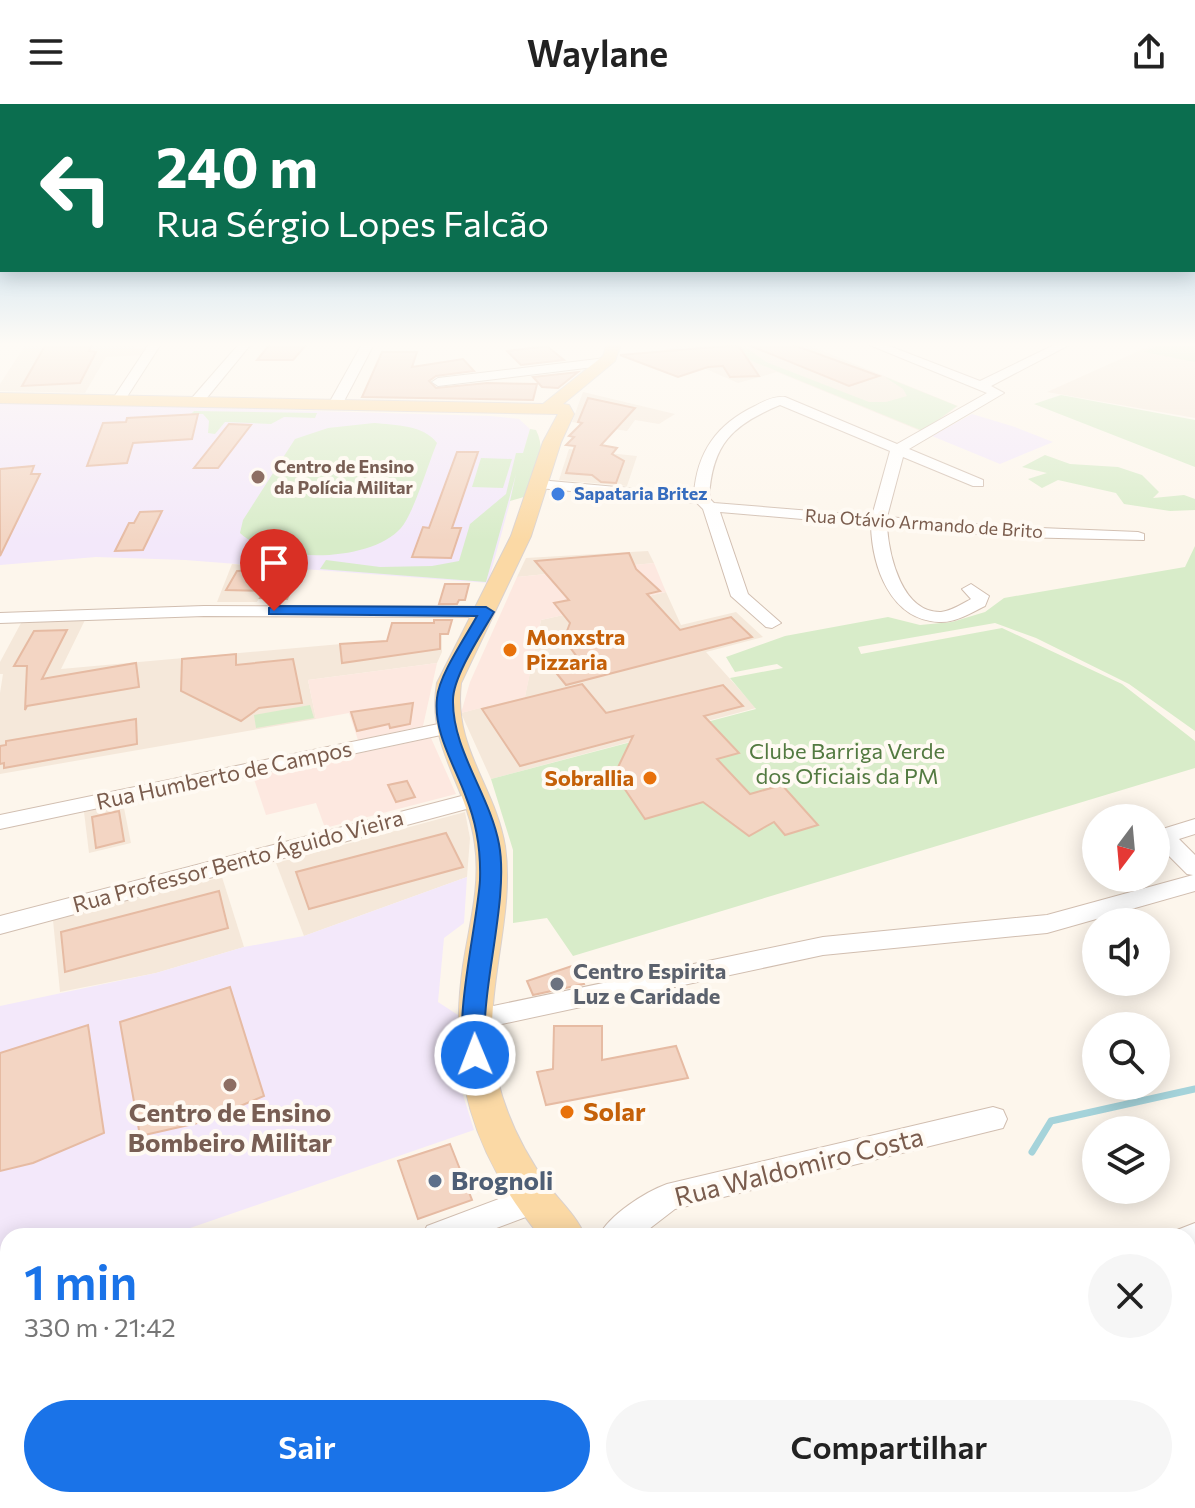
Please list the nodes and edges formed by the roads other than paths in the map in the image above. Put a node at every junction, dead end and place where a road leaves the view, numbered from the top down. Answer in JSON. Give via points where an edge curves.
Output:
{"nodes":[{"id":1,"x":478,"y":410,"type":"edge"},
{"id":2,"x":557,"y":410,"type":"edge"},
{"id":3,"x":758,"y":410,"type":"edge"},
{"id":4,"x":803,"y":410,"type":"edge"},
{"id":5,"x":960,"y":410,"type":"edge"},
{"id":6,"x":550,"y":417,"type":"junction"},
{"id":7,"x":898,"y":449,"type":"junction"},
{"id":8,"x":978,"y":483,"type":"dead end"},
{"id":9,"x":539,"y":484,"type":"junction"},
{"id":10,"x":706,"y":503,"type":"junction"},
{"id":11,"x":878,"y":520,"type":"junction"},
{"id":12,"x":1138,"y":537,"type":"dead end"},
{"id":13,"x":971,"y":589,"type":"dead end"},
{"id":14,"x":486,"y":612,"type":"junction"},
{"id":15,"x":0,"y":618,"type":"edge"},
{"id":16,"x":772,"y":623,"type":"dead end"},
{"id":17,"x":448,"y":728,"type":"junction"},
{"id":18,"x":477,"y":799,"type":"junction"},
{"id":19,"x":0,"y":822,"type":"edge"},
{"id":20,"x":1195,"y":826,"type":"edge"},
{"id":21,"x":1195,"y":868,"type":"edge"},
{"id":22,"x":1195,"y":883,"type":"edge"},
{"id":23,"x":0,"y":925,"type":"edge"},
{"id":24,"x":474,"y":1020,"type":"junction"},
{"id":25,"x":993,"y":1119,"type":"dead end"},
{"id":26,"x":536,"y":1199,"type":"junction"},
{"id":27,"x":459,"y":1228,"type":"edge"},
{"id":28,"x":559,"y":1228,"type":"edge"},
{"id":29,"x":626,"y":1228,"type":"edge"}],
"edges":[{"from":1,"to":6,"type":"main road"},
{"from":2,"to":6,"type":"main road"},
{"from":3,"to":10,"type":"street","via":[[719,436],[706,459]]},
{"from":4,"to":7,"type":"street"},
{"from":5,"to":7,"type":"street"},
{"from":6,"to":9,"type":"main road"},
{"from":7,"to":8,"type":"street"},
{"from":7,"to":11,"type":"street"},
{"from":9,"to":10,"type":"street","name":"Rua Otávio Armando de Brito"},
{"from":9,"to":14,"type":"main road"},
{"from":10,"to":11,"type":"street","name":"Rua Otávio Armando de Brito"},
{"from":10,"to":16,"type":"street","via":[[740,596]]},
{"from":11,"to":12,"type":"street","name":"Rua Otávio Armando de Brito"},
{"from":11,"to":13,"type":"street","via":[[890,579],[909,605],[927,616],[950,615],[979,602]]},
{"from":14,"to":15,"type":"street","via":[[204,611]]},
{"from":14,"to":17,"type":"main road","via":[[449,683]]},
{"from":17,"to":18,"type":"main road"},
{"from":17,"to":19,"type":"street","name":"Rua Humberto de Campos"},
{"from":18,"to":23,"type":"street","name":"Rua Professor Bento Águido Vieira"},
{"from":18,"to":24,"type":"main road","via":[[491,862]]},
{"from":20,"to":21,"type":"street","via":[[1163,837]]},
{"from":22,"to":24,"type":"street","via":[[1047,924],[823,946]]},
{"from":24,"to":26,"type":"main road","via":[[475,1055],[492,1117]]},
{"from":25,"to":29,"type":"street","name":"Rua Waldomiro Costa","via":[[667,1198]]},
{"from":26,"to":27,"type":"street"},
{"from":26,"to":28,"type":"main road"}]}
